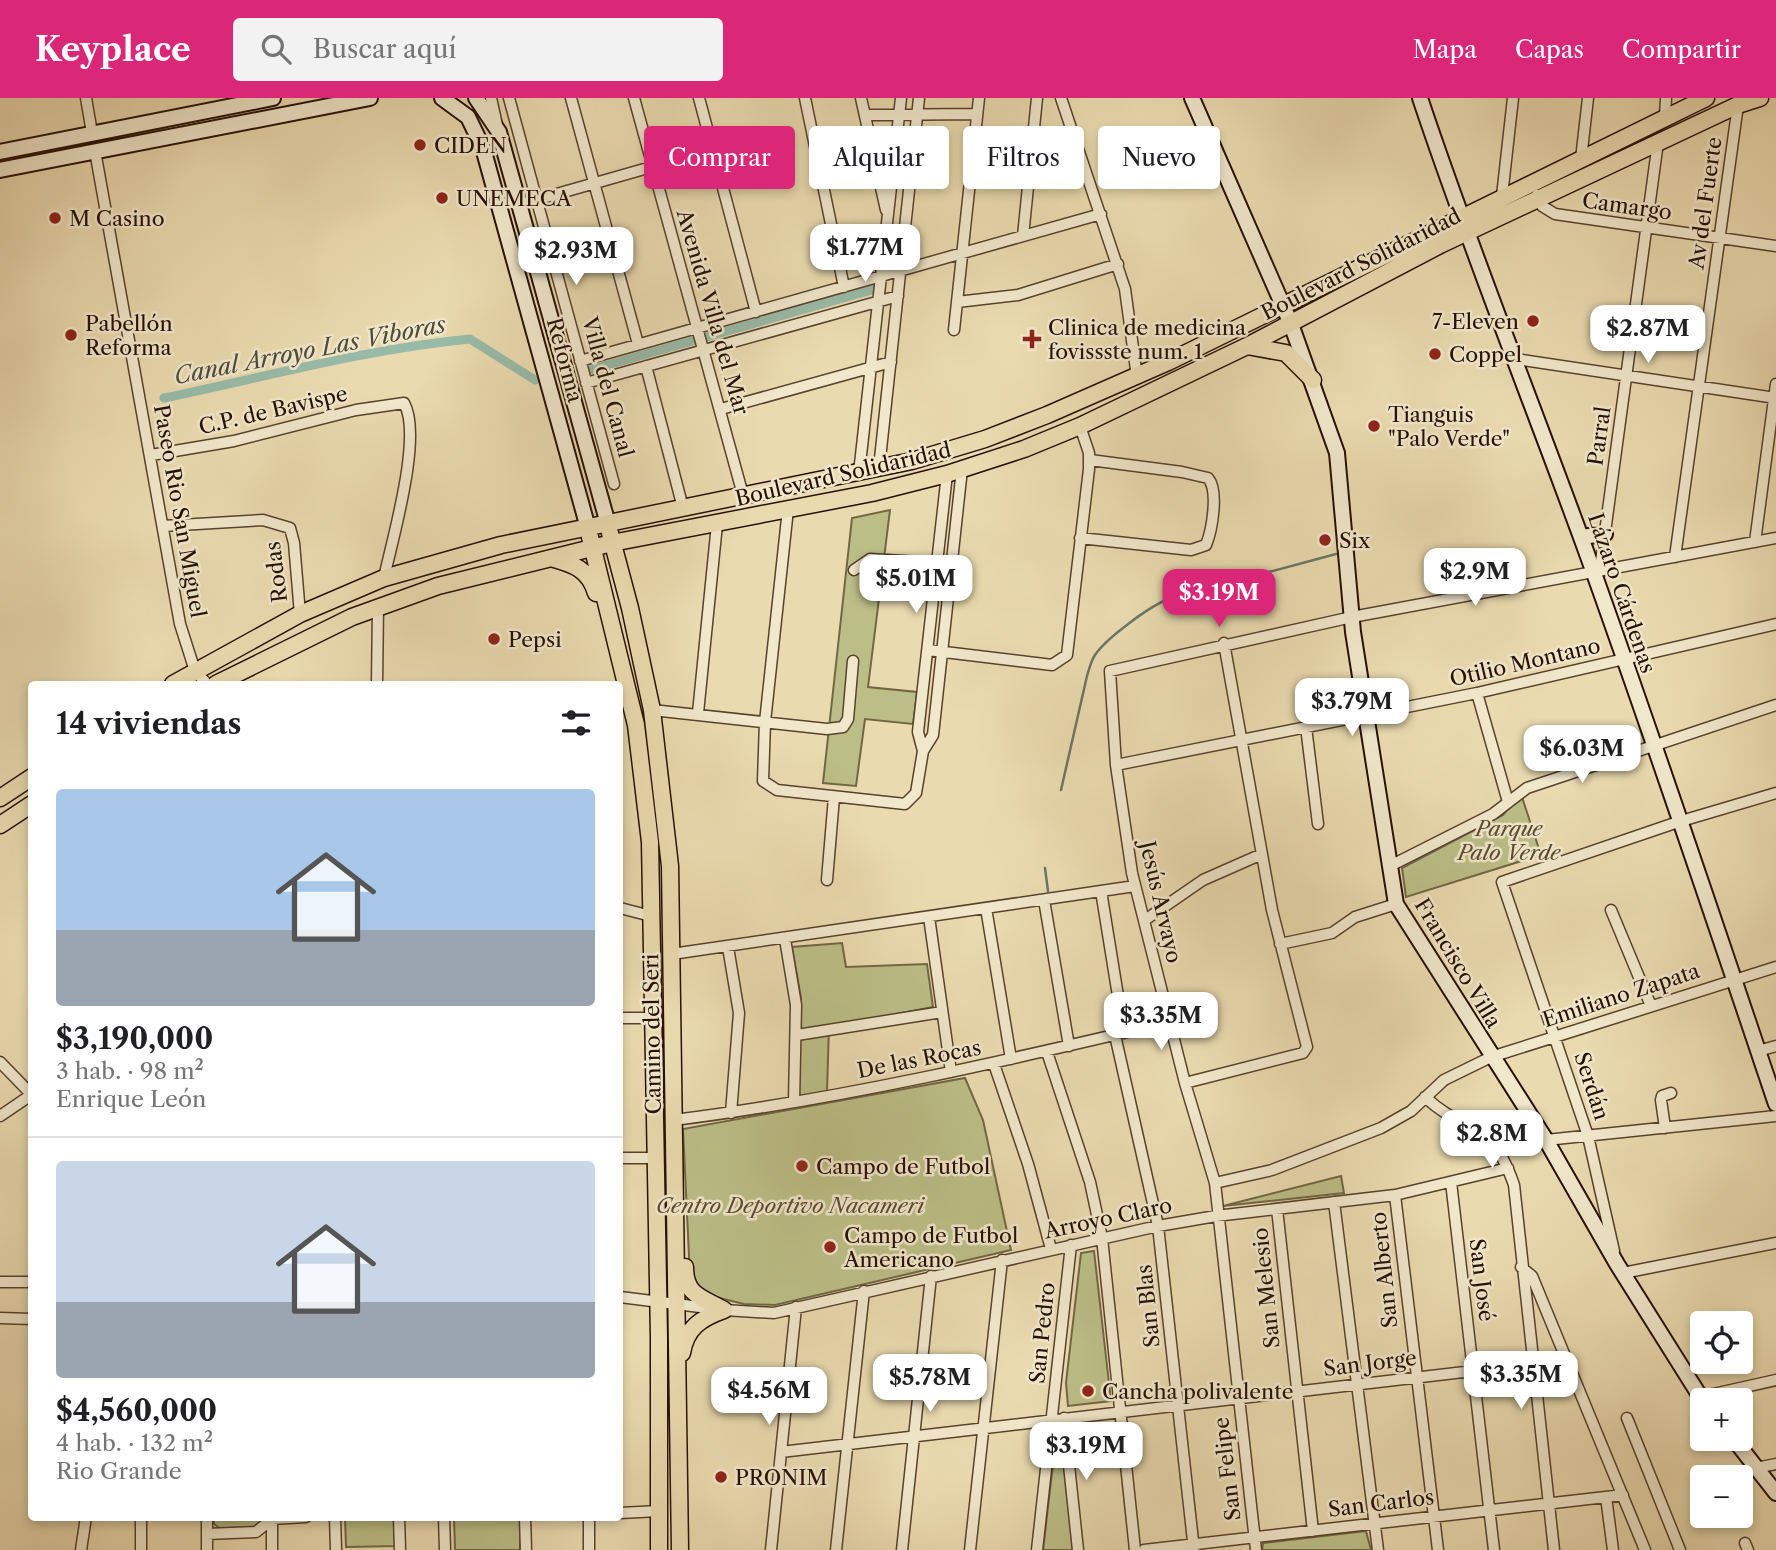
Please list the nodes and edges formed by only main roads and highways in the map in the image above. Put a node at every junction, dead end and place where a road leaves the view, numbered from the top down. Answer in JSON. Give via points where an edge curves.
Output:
{"nodes":[{"id":1,"x":273,"y":98,"type":"edge"},
{"id":2,"x":370,"y":98,"type":"edge"},
{"id":3,"x":442,"y":98,"type":"edge"},
{"id":4,"x":476,"y":98,"type":"edge"},
{"id":5,"x":1192,"y":98,"type":"edge"},
{"id":6,"x":1420,"y":98,"type":"edge"},
{"id":7,"x":1706,"y":98,"type":"edge"},
{"id":8,"x":1760,"y":98,"type":"edge"},
{"id":9,"x":311,"y":104,"type":"edge"},
{"id":10,"x":153,"y":123,"type":"junction"},
{"id":11,"x":89,"y":134,"type":"junction"},
{"id":12,"x":100,"y":150,"type":"junction"},
{"id":13,"x":0,"y":152,"type":"edge"},
{"id":14,"x":38,"y":163,"type":"junction"},
{"id":15,"x":0,"y":170,"type":"edge"},
{"id":16,"x":1460,"y":217,"type":"junction"},
{"id":17,"x":1466,"y":233,"type":"junction"},
{"id":18,"x":531,"y":253,"type":"junction"},
{"id":19,"x":515,"y":258,"type":"junction"},
{"id":20,"x":1281,"y":306,"type":"junction"},
{"id":21,"x":1291,"y":324,"type":"junction"},
{"id":22,"x":1238,"y":327,"type":"junction"},
{"id":23,"x":1247,"y":346,"type":"junction"},
{"id":24,"x":1313,"y":380,"type":"junction"},
{"id":25,"x":608,"y":524,"type":"junction"},
{"id":26,"x":588,"y":528,"type":"junction"},
{"id":27,"x":1605,"y":534,"type":"road end"},
{"id":28,"x":1581,"y":537,"type":"junction"},
{"id":29,"x":612,"y":542,"type":"junction"},
{"id":30,"x":592,"y":547,"type":"junction"},
{"id":31,"x":548,"y":558,"type":"junction"},
{"id":32,"x":624,"y":671,"type":"junction"},
{"id":33,"x":178,"y":681,"type":"edge"},
{"id":34,"x":222,"y":681,"type":"edge"},
{"id":35,"x":28,"y":780,"type":"edge"},
{"id":36,"x":0,"y":798,"type":"edge"},
{"id":37,"x":28,"y":807,"type":"edge"},
{"id":38,"x":0,"y":825,"type":"edge"},
{"id":39,"x":1776,"y":1104,"type":"edge"},
{"id":40,"x":675,"y":1215,"type":"junction"},
{"id":41,"x":1694,"y":1388,"type":"edge"},
{"id":42,"x":679,"y":1395,"type":"junction"},
{"id":43,"x":1743,"y":1451,"type":"edge"},
{"id":44,"x":1776,"y":1493,"type":"edge"},
{"id":45,"x":659,"y":1550,"type":"edge"},
{"id":46,"x":680,"y":1550,"type":"edge"}],
"edges":[{"from":1,"to":10,"type":"main road"},
{"from":2,"to":9,"type":"main road"},
{"from":3,"to":19,"type":"main road","name":"Reforma","via":[[461,109],[478,135]]},
{"from":4,"to":18,"type":"main road","name":"Reforma","via":[[499,132]]},
{"from":5,"to":20,"type":"main road","name":"Francisco Villa"},
{"from":6,"to":16,"type":"main road","name":"Lázaro Cárdenas"},
{"from":7,"to":16,"type":"main road","name":"Boulevard Solidaridad"},
{"from":8,"to":17,"type":"main road","name":"Boulevard Solidaridad"},
{"from":9,"to":12,"type":"main road"},
{"from":10,"to":11,"type":"main road"},
{"from":10,"to":12,"type":"main road","via":[[151,134]]},
{"from":11,"to":13,"type":"main road"},
{"from":11,"to":14,"type":"main road","via":[[85,144],[47,154]]},
{"from":12,"to":14,"type":"main road"},
{"from":14,"to":15,"type":"main road"},
{"from":16,"to":17,"type":"main road","name":"Lázaro Cárdenas"},
{"from":16,"to":20,"type":"main road","name":"Boulevard Solidaridad"},
{"from":17,"to":21,"type":"main road","name":"Boulevard Solidaridad"},
{"from":17,"to":28,"type":"main road","name":"Lázaro Cárdenas"},
{"from":18,"to":19,"type":"main road"},
{"from":18,"to":25,"type":"main road","name":"Reforma"},
{"from":19,"to":26,"type":"main road","name":"Reforma"},
{"from":20,"to":21,"type":"main road","name":"Francisco Villa"},
{"from":20,"to":22,"type":"main road","name":"Boulevard Solidaridad"},
{"from":21,"to":23,"type":"main road","name":"Boulevard Solidaridad"},
{"from":21,"to":24,"type":"main road","name":"Francisco Villa"},
{"from":22,"to":23,"type":"main road"},
{"from":22,"to":25,"type":"main road","name":"Boulevard Solidaridad","via":[[1136,377],[985,439],[859,473]]},
{"from":23,"to":24,"type":"main road","via":[[1286,353]]},
{"from":23,"to":29,"type":"main road","name":"Boulevard Solidaridad","via":[[1080,426],[954,471],[872,493]]},
{"from":24,"to":41,"type":"main road","name":"Francisco Villa","via":[[1337,453],[1352,617],[1396,904],[1546,1140]]},
{"from":25,"to":26,"type":"main road","name":"Boulevard Solidaridad"},
{"from":25,"to":29,"type":"main road","name":"Camino del Seri"},
{"from":26,"to":30,"type":"main road","name":"Camino del Seri"},
{"from":26,"to":33,"type":"main road","name":"Boulevard Solidaridad","via":[[490,548],[384,578],[300,614]]},
{"from":27,"to":28,"type":"main road"},
{"from":28,"to":39,"type":"main road","name":"Lázaro Cárdenas","via":[[1596,569],[1622,660]]},
{"from":29,"to":30,"type":"main road","name":"Boulevard Solidaridad"},
{"from":29,"to":40,"type":"main road","name":"Camino del Seri","via":[[652,710],[670,866]]},
{"from":30,"to":31,"type":"main road","name":"Boulevard Solidaridad"},
{"from":30,"to":32,"type":"main road","name":"Camino del Seri"},
{"from":31,"to":32,"type":"main road","via":[[581,569],[590,577],[609,641]]},
{"from":31,"to":34,"type":"main road","name":"Boulevard Solidaridad","via":[[378,606]]},
{"from":32,"to":45,"type":"main road","name":"Camino del Seri","via":[[645,780],[652,916]]},
{"from":35,"to":36,"type":"main road"},
{"from":37,"to":38,"type":"main road"},
{"from":40,"to":42,"type":"main road","name":"Camino del Seri"},
{"from":40,"to":42,"type":"main road","via":[[684,1234],[687,1285],[696,1297],[724,1310],[704,1318],[688,1333]]},
{"from":42,"to":46,"type":"main road","name":"Camino del Seri"},
{"from":43,"to":44,"type":"main road"}]}
